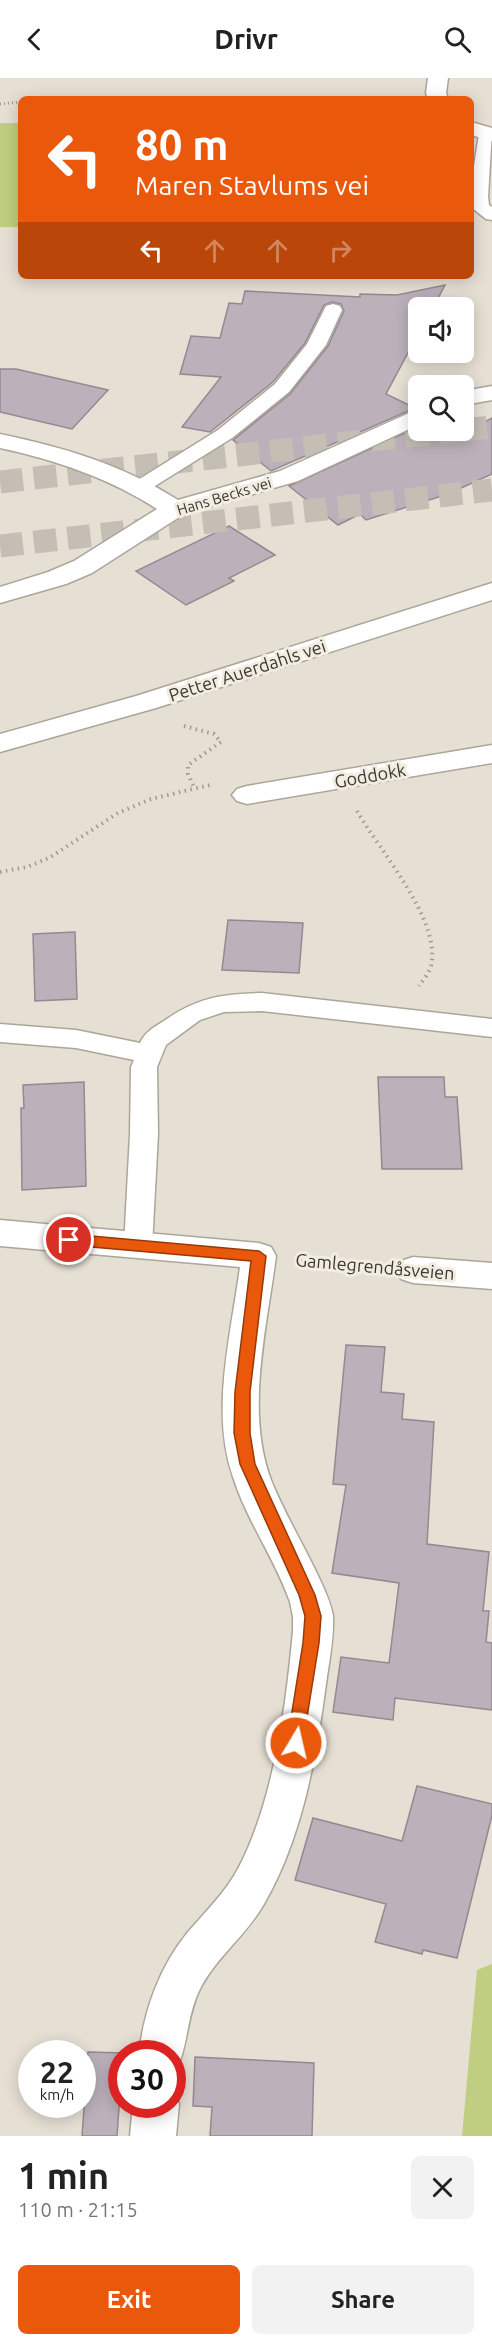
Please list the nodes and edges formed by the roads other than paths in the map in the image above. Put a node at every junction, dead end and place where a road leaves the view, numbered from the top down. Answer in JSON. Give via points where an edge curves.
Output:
{"nodes":[{"id":1,"x":438,"y":78,"type":"edge"},
{"id":2,"x":437,"y":96,"type":"edge"},
{"id":3,"x":482,"y":136,"type":"edge"},
{"id":4,"x":492,"y":215,"type":"edge"},
{"id":5,"x":333,"y":310,"type":"dead end"},
{"id":6,"x":492,"y":393,"type":"edge"},
{"id":7,"x":474,"y":396,"type":"edge"},
{"id":8,"x":408,"y":421,"type":"edge"},
{"id":9,"x":0,"y":441,"type":"edge"},
{"id":10,"x":140,"y":487,"type":"junction"},
{"id":11,"x":175,"y":509,"type":"junction"},
{"id":12,"x":492,"y":591,"type":"edge"},
{"id":13,"x":0,"y":595,"type":"edge"},
{"id":14,"x":0,"y":743,"type":"edge"},
{"id":15,"x":492,"y":754,"type":"edge"},
{"id":16,"x":247,"y":795,"type":"dead end"},
{"id":17,"x":492,"y":1028,"type":"edge"},
{"id":18,"x":0,"y":1033,"type":"edge"},
{"id":19,"x":148,"y":1054,"type":"junction"},
{"id":20,"x":0,"y":1233,"type":"edge"},
{"id":21,"x":138,"y":1246,"type":"junction"},
{"id":22,"x":413,"y":1270,"type":"road end"},
{"id":23,"x":492,"y":1276,"type":"edge"},
{"id":24,"x":164,"y":2040,"type":"edge"},
{"id":25,"x":155,"y":2118,"type":"edge"},
{"id":26,"x":153,"y":2136,"type":"edge"}],
"edges":[{"from":1,"to":2,"type":"street"},
{"from":3,"to":4,"type":"lane","via":[[480,207]]},
{"from":5,"to":10,"type":"lane","via":[[316,345],[282,388],[225,434]]},
{"from":6,"to":7,"type":"street"},
{"from":8,"to":11,"type":"street","name":"Hans Becks vei","via":[[289,476]]},
{"from":9,"to":10,"type":"street","via":[[54,453]]},
{"from":10,"to":11,"type":"street"},
{"from":11,"to":13,"type":"street","name":"Hans Becks vei","via":[[83,567]]},
{"from":12,"to":14,"type":"street","name":"Petter Auerdahls vei","via":[[146,702]]},
{"from":15,"to":16,"type":"street","name":"Goddokk"},
{"from":17,"to":19,"type":"lane","via":[[262,1002],[222,1003],[177,1023],[156,1040]]},
{"from":18,"to":19,"type":"lane","via":[[76,1039]]},
{"from":19,"to":21,"type":"lane","via":[[142,1082],[144,1134]]},
{"from":20,"to":21,"type":"street"},
{"from":21,"to":24,"type":"street","via":[[259,1256],[242,1392],[242,1433],[251,1473],[313,1616],[293,1763],[269,1849],[253,1884],[189,1967],[173,1998]]},
{"from":22,"to":23,"type":"street","name":"Gamlegrendåsveien"},
{"from":25,"to":26,"type":"street"}]}
